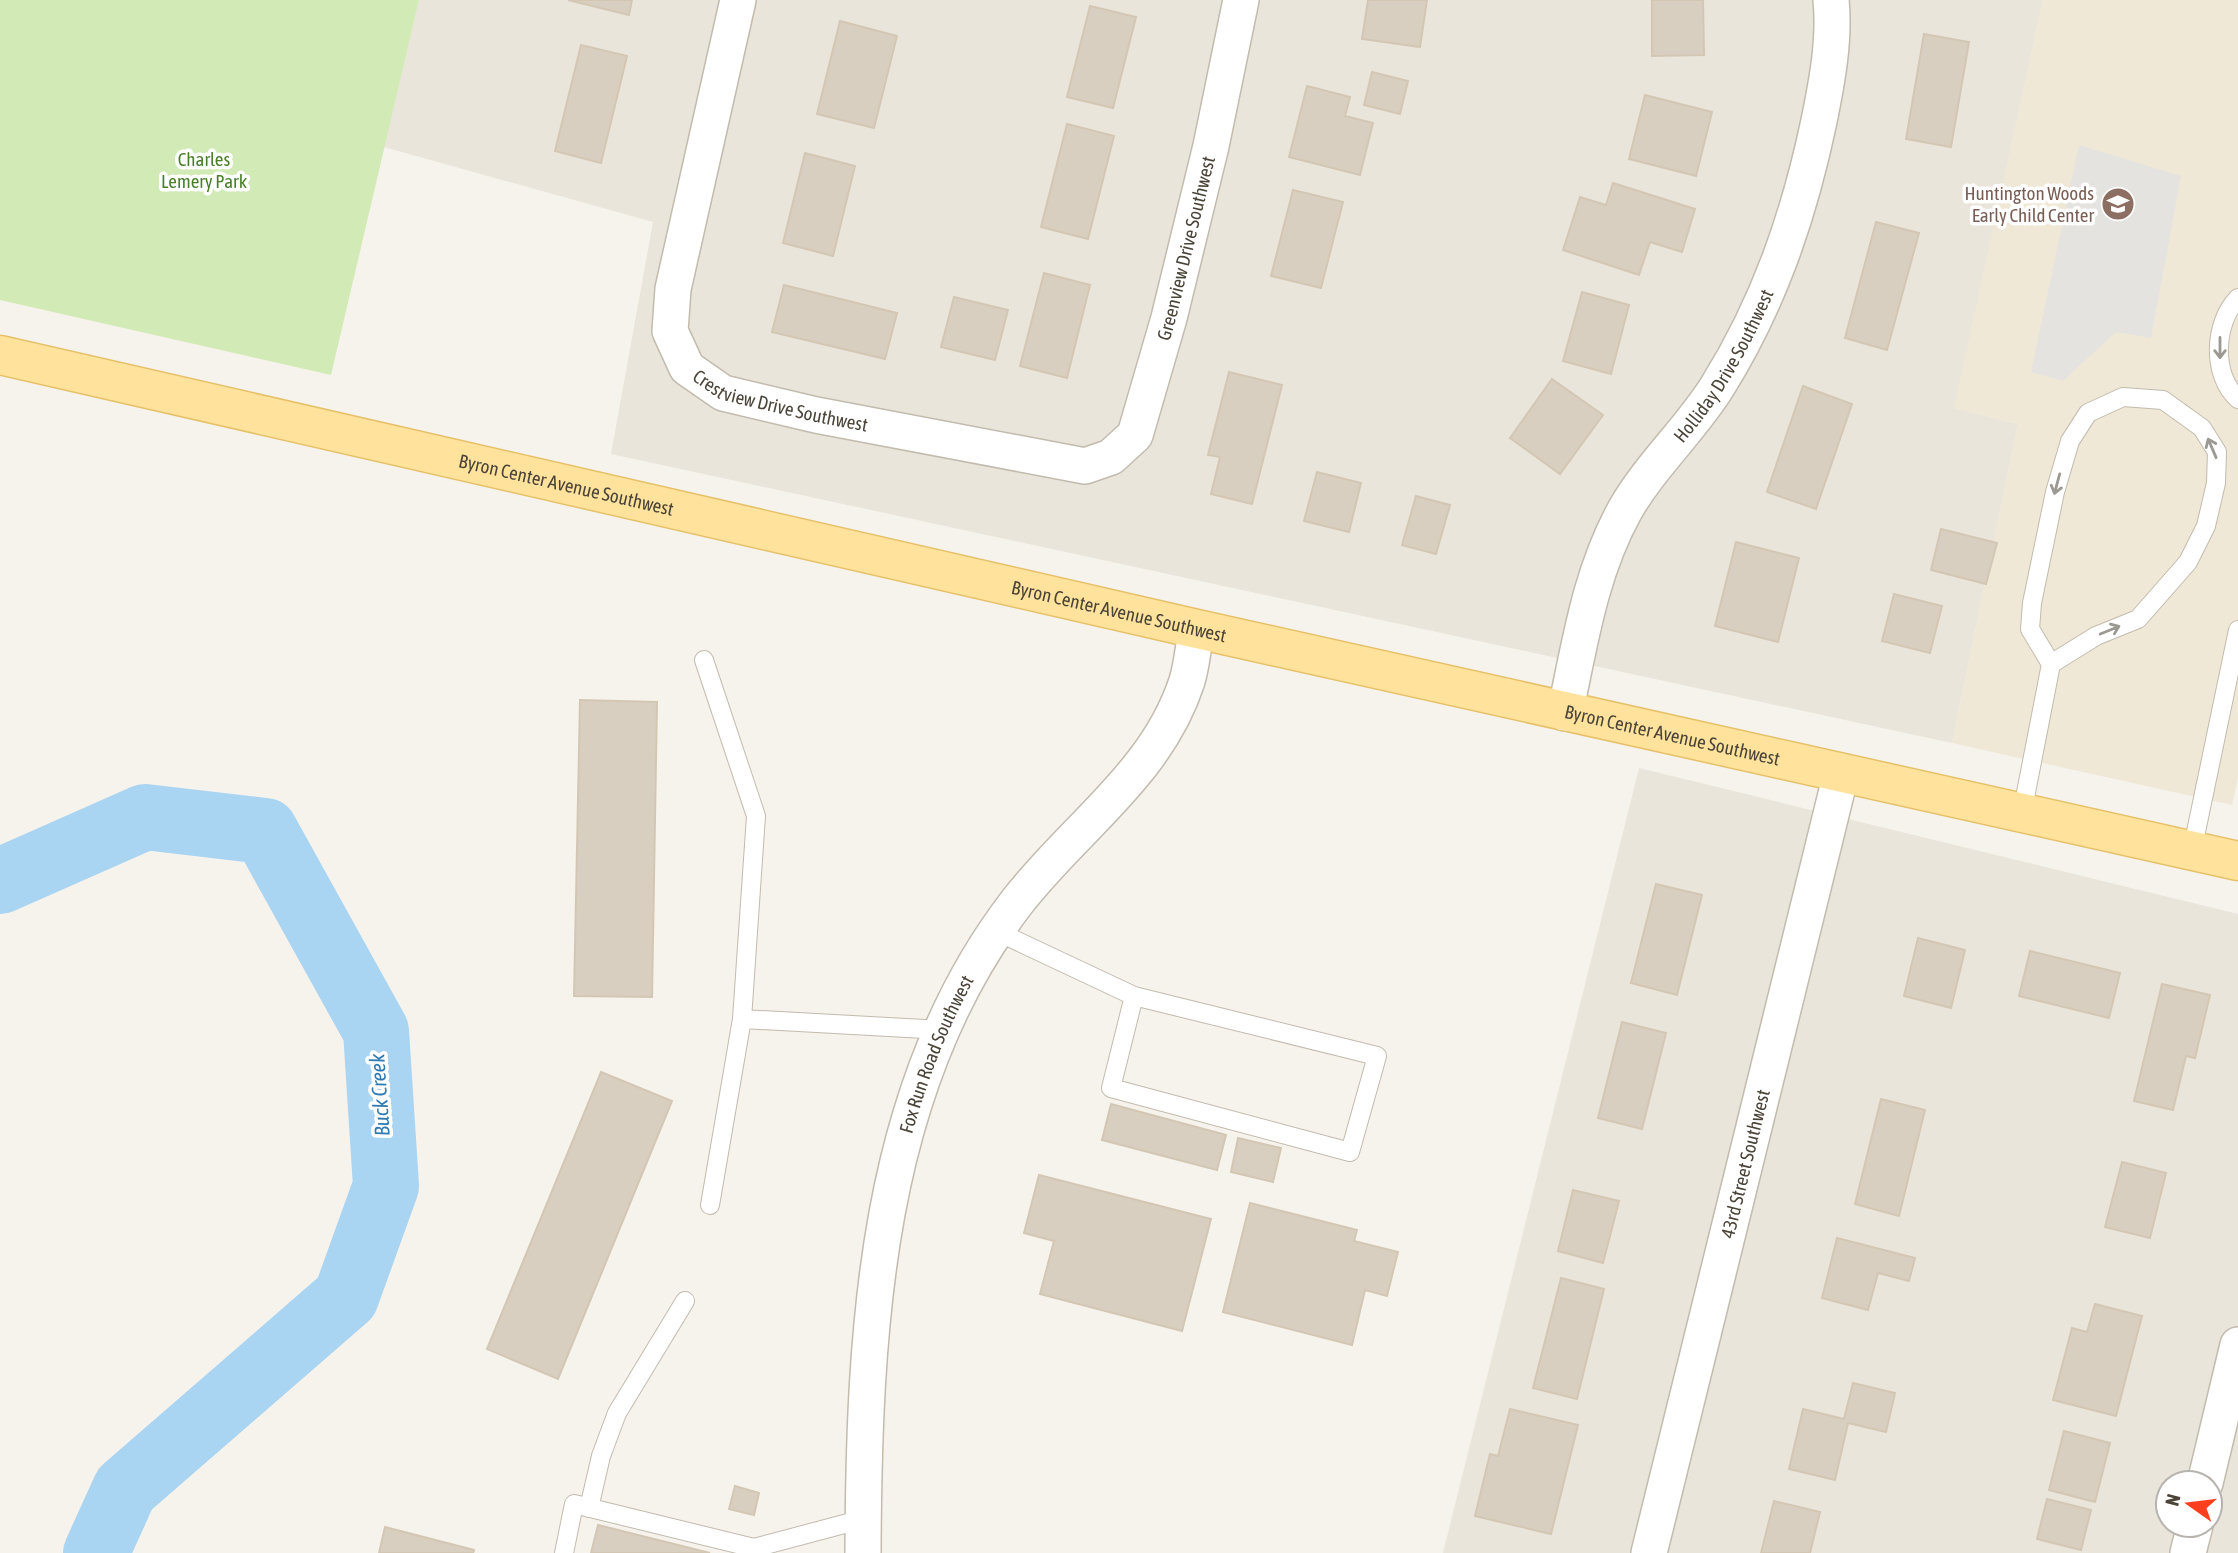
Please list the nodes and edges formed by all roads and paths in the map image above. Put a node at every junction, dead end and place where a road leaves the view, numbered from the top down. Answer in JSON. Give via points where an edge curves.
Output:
{"nodes":[{"id":1,"x":738,"y":0,"type":"edge"},
{"id":2,"x":1241,"y":0,"type":"edge"},
{"id":3,"x":1831,"y":0,"type":"edge"},
{"id":4,"x":2238,"y":298,"type":"edge"},
{"id":5,"x":0,"y":355,"type":"edge"},
{"id":6,"x":2238,"y":399,"type":"edge"},
{"id":7,"x":1085,"y":466,"type":"joint"},
{"id":8,"x":1197,"y":629,"type":"junction"},
{"id":9,"x":2238,"y":630,"type":"edge"},
{"id":10,"x":704,"y":660,"type":"dead end"},
{"id":11,"x":2050,"y":664,"type":"junction"},
{"id":12,"x":1565,"y":713,"type":"junction"},
{"id":13,"x":1842,"y":774,"type":"junction"},
{"id":14,"x":2022,"y":813,"type":"junction"},
{"id":15,"x":2192,"y":851,"type":"junction"},
{"id":16,"x":2238,"y":861,"type":"edge"},
{"id":17,"x":998,"y":932,"type":"junction"},
{"id":18,"x":1134,"y":996,"type":"junction"},
{"id":19,"x":742,"y":1019,"type":"junction"},
{"id":20,"x":943,"y":1030,"type":"junction"},
{"id":21,"x":710,"y":1205,"type":"dead end"},
{"id":22,"x":685,"y":1301,"type":"dead end"},
{"id":23,"x":2238,"y":1345,"type":"edge"},
{"id":24,"x":2208,"y":1469,"type":"edge"},
{"id":25,"x":589,"y":1508,"type":"junction"},
{"id":26,"x":863,"y":1519,"type":"junction"},
{"id":27,"x":754,"y":1550,"type":"edge"},
{"id":28,"x":564,"y":1553,"type":"edge"},
{"id":29,"x":863,"y":1553,"type":"edge"},
{"id":30,"x":1649,"y":1553,"type":"edge"}],
"edges":[{"from":1,"to":7,"type":"street","name":"Crestview Drive Southwest","via":[[673,289],[670,331],[687,368],[723,393]]},
{"from":2,"to":7,"type":"street","name":"Greenview Drive Southwest","via":[[1211,146],[1135,435],[1111,457]]},
{"from":3,"to":12,"type":"street","name":"Holliday Drive Southwest","via":[[1833,21],[1824,96],[1808,175],[1784,256],[1753,324],[1716,388],[1626,509],[1593,580]]},
{"from":4,"to":6,"type":"lane","one_way":true,"via":[[2222,324],[2218,347],[2222,372]]},
{"from":5,"to":8,"type":"main road","name":"Byron Center Avenue Southwest"},
{"from":8,"to":12,"type":"main road","name":"Byron Center Avenue Southwest"},
{"from":8,"to":17,"type":"street","name":"Fox Run Road Southwest","via":[[1187,681],[1132,779],[1017,902]]},
{"from":9,"to":15,"type":"lane"},
{"from":10,"to":19,"type":"lane","via":[[756,816]]},
{"from":11,"to":11,"type":"lane","one_way":true,"via":[[2096,636],[2138,619],[2188,562],[2206,526],[2216,483],[2217,452],[2202,428],[2163,400],[2123,397],[2088,413],[2070,441],[2032,603],[2030,629]]},
{"from":11,"to":14,"type":"lane"},
{"from":12,"to":13,"type":"main road","name":"Byron Center Avenue Southwest"},
{"from":13,"to":14,"type":"main road","name":"Byron Center Avenue Southwest"},
{"from":13,"to":30,"type":"street","name":"43rd Street Southwest"},
{"from":14,"to":15,"type":"main road","name":"Byron Center Avenue Southwest"},
{"from":15,"to":16,"type":"main road","name":"Byron Center Avenue Southwest"},
{"from":17,"to":18,"type":"lane"},
{"from":17,"to":20,"type":"street","name":"Fox Run Road Southwest","via":[[964,984]]},
{"from":18,"to":18,"type":"lane","via":[[1377,1056],[1350,1152],[1111,1088]]},
{"from":19,"to":20,"type":"lane"},
{"from":19,"to":21,"type":"lane"},
{"from":20,"to":26,"type":"street","name":"Fox Run Road Southwest","via":[[916,1092],[885,1212],[870,1345]]},
{"from":22,"to":25,"type":"lane","via":[[617,1413]]},
{"from":23,"to":24,"type":"street"},
{"from":25,"to":27,"type":"lane"},
{"from":25,"to":28,"type":"lane","via":[[574,1504]]},
{"from":26,"to":27,"type":"lane"},
{"from":26,"to":29,"type":"street","name":"Fox Run Road Southwest"}]}
